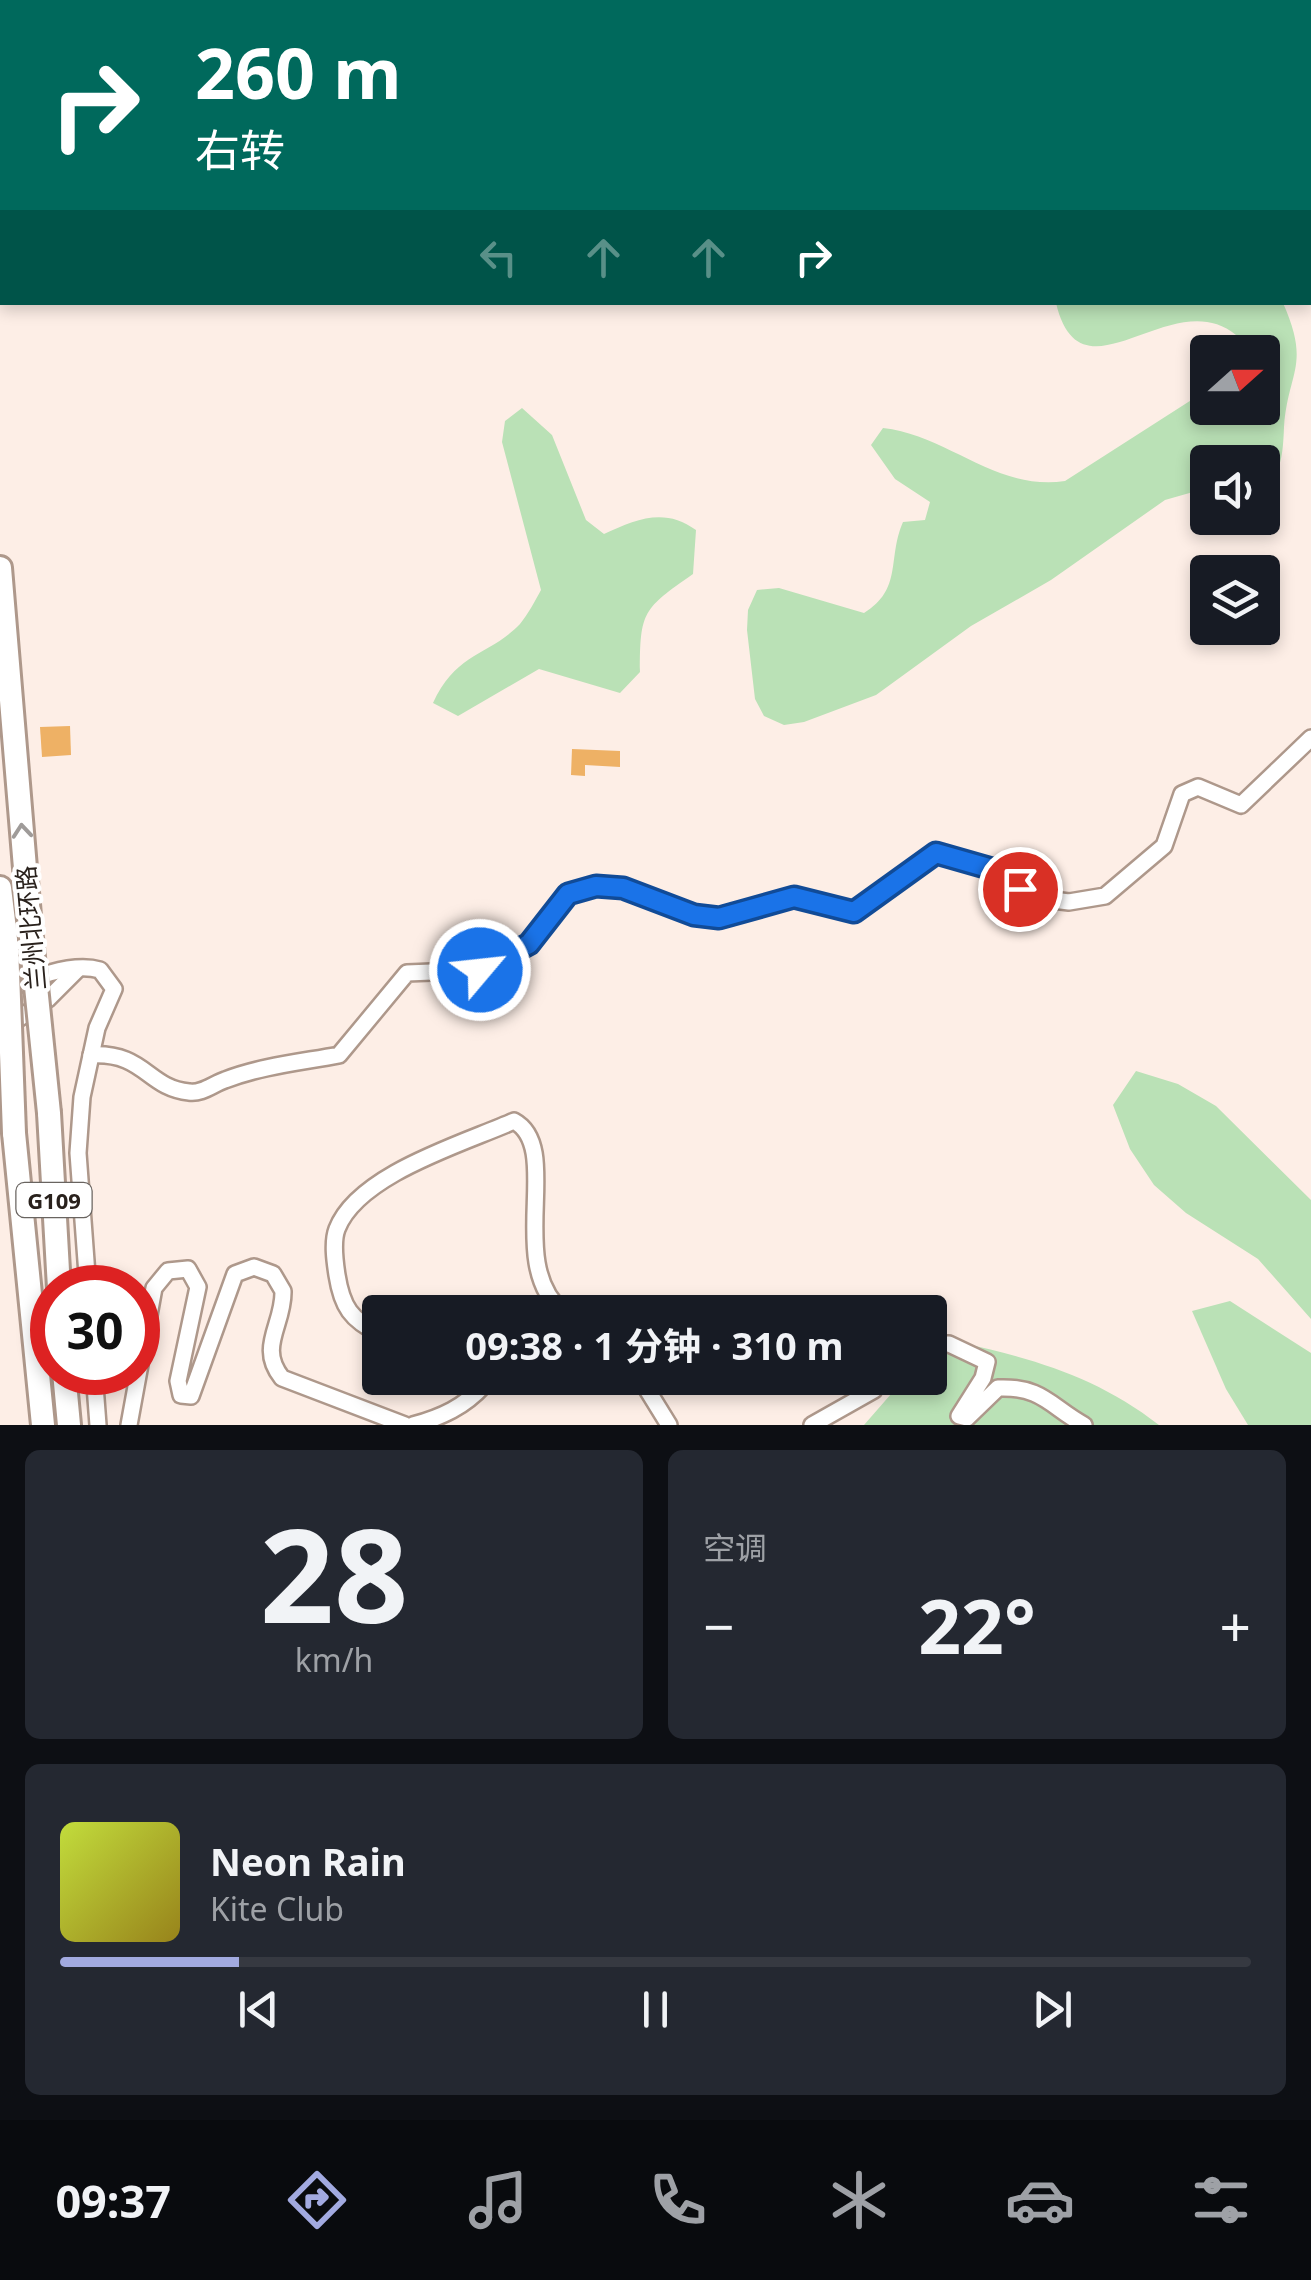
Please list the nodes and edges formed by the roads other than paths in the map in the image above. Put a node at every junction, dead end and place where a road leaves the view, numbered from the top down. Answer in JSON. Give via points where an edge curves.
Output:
{"nodes":[{"id":1,"x":0,"y":568,"type":"edge"},
{"id":2,"x":1311,"y":738,"type":"edge"},
{"id":3,"x":0,"y":888,"type":"edge"},
{"id":4,"x":77,"y":970,"type":"junction"},
{"id":5,"x":0,"y":995,"type":"edge"},
{"id":6,"x":0,"y":1030,"type":"edge"},
{"id":7,"x":91,"y":1054,"type":"junction"},
{"id":8,"x":58,"y":1265,"type":"edge"},
{"id":9,"x":86,"y":1265,"type":"edge"},
{"id":10,"x":547,"y":1295,"type":"edge"},
{"id":11,"x":362,"y":1326,"type":"edge"},
{"id":12,"x":947,"y":1346,"type":"edge"},
{"id":13,"x":66,"y":1395,"type":"edge"},
{"id":14,"x":96,"y":1395,"type":"edge"},
{"id":15,"x":475,"y":1395,"type":"edge"},
{"id":16,"x":650,"y":1395,"type":"edge"},
{"id":17,"x":865,"y":1395,"type":"edge"},
{"id":18,"x":43,"y":1425,"type":"edge"},
{"id":19,"x":69,"y":1425,"type":"edge"},
{"id":20,"x":98,"y":1425,"type":"edge"},
{"id":21,"x":130,"y":1425,"type":"edge"},
{"id":22,"x":405,"y":1425,"type":"edge"},
{"id":23,"x":413,"y":1425,"type":"edge"},
{"id":24,"x":668,"y":1425,"type":"edge"},
{"id":25,"x":812,"y":1425,"type":"edge"},
{"id":26,"x":1084,"y":1425,"type":"edge"}],
"edges":[{"from":8,"to":1,"type":"highway","name":"兰州北环路","number":"G109","one_way":true,"bridge":true},
{"from":2,"to":7,"type":"street","via":[[1242,805],[1198,788],[1182,794],[1164,846],[1105,896],[1045,899],[992,869],[936,853],[854,912],[794,897],[719,918],[596,886],[568,894],[529,944],[480,970],[407,973],[339,1055],[260,1070],[196,1093],[170,1090],[132,1060]]},
{"from":3,"to":18,"type":"highway","name":"兰州北环路","number":"G109","bridge":true,"via":[[14,1133]]},
{"from":4,"to":5,"type":"street","via":[[46,974]]},
{"from":4,"to":6,"type":"street","via":[[48,1000]]},
{"from":4,"to":7,"type":"street","via":[[100,970],[114,990]]},
{"from":7,"to":9,"type":"street","via":[[78,1153]]},
{"from":10,"to":11,"type":"street","via":[[536,1272],[533,1148],[524,1126],[514,1121],[412,1164],[354,1204],[336,1230],[335,1261],[345,1308]]},
{"from":12,"to":26,"type":"street","via":[[988,1362],[959,1416],[967,1418],[998,1388],[1020,1387],[1056,1401]]},
{"from":13,"to":19,"type":"highway"},
{"from":14,"to":20,"type":"street"},
{"from":15,"to":23,"type":"street","via":[[442,1417]]},
{"from":16,"to":24,"type":"street"},
{"from":17,"to":25,"type":"street"},
{"from":21,"to":22,"type":"street","via":[[154,1288],[168,1271],[188,1269],[198,1287],[178,1381],[181,1395],[190,1396],[235,1274],[254,1267],[273,1274],[283,1291],[268,1350],[282,1378]]}]}
